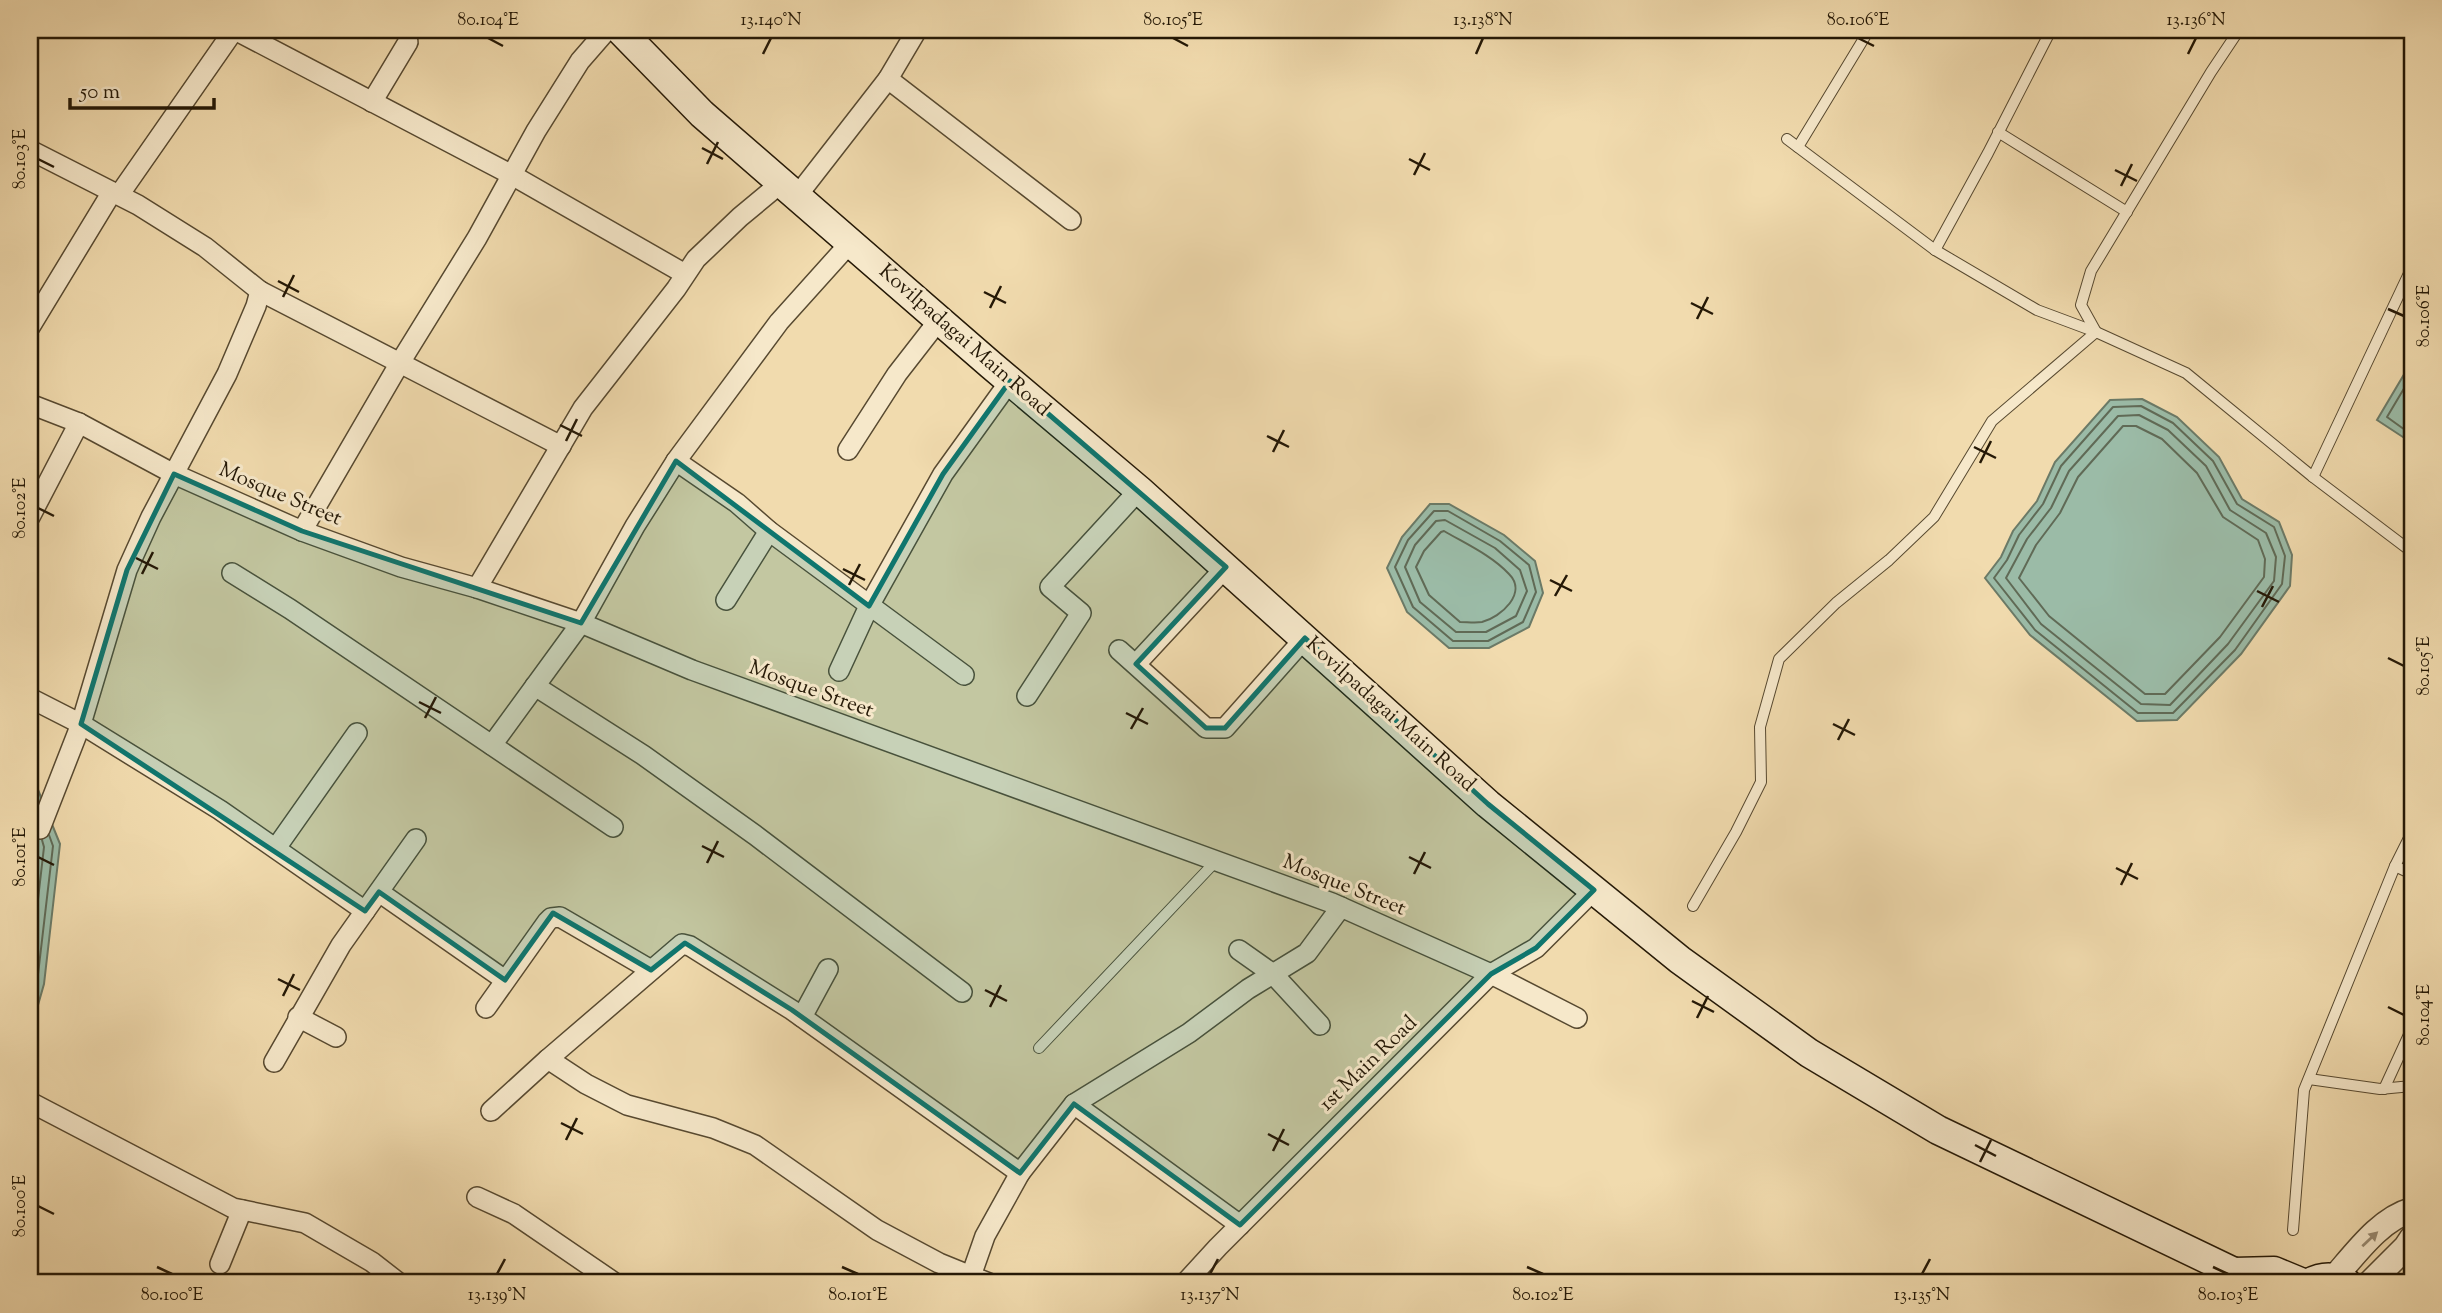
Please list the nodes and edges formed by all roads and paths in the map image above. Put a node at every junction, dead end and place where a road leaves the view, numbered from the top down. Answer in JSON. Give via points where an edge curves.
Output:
{"nodes":[{"id":1,"x":234,"y":30,"type":"edge"},
{"id":2,"x":607,"y":30,"type":"edge"},
{"id":3,"x":620,"y":30,"type":"edge"},
{"id":4,"x":917,"y":30,"type":"edge"},
{"id":5,"x":1869,"y":30,"type":"edge"},
{"id":6,"x":2050,"y":30,"type":"edge"},
{"id":7,"x":2239,"y":30,"type":"edge"},
{"id":8,"x":408,"y":42,"type":"dead end"},
{"id":9,"x":888,"y":79,"type":"junction"},
{"id":10,"x":372,"y":102,"type":"junction"},
{"id":11,"x":1998,"y":132,"type":"junction"},
{"id":12,"x":1787,"y":139,"type":"dead end"},
{"id":13,"x":1798,"y":147,"type":"junction"},
{"id":14,"x":30,"y":150,"type":"edge"},
{"id":15,"x":512,"y":175,"type":"junction"},
{"id":16,"x":789,"y":190,"type":"junction"},
{"id":17,"x":116,"y":194,"type":"junction"},
{"id":18,"x":2127,"y":212,"type":"junction"},
{"id":19,"x":1070,"y":220,"type":"dead end"},
{"id":20,"x":850,"y":243,"type":"junction"},
{"id":21,"x":1935,"y":250,"type":"junction"},
{"id":22,"x":2412,"y":267,"type":"edge"},
{"id":23,"x":685,"y":274,"type":"junction"},
{"id":24,"x":260,"y":291,"type":"junction"},
{"id":25,"x":939,"y":320,"type":"junction"},
{"id":26,"x":30,"y":327,"type":"edge"},
{"id":27,"x":2096,"y":332,"type":"junction"},
{"id":28,"x":401,"y":361,"type":"junction"},
{"id":29,"x":1010,"y":381,"type":"junction"},
{"id":30,"x":30,"y":404,"type":"edge"},
{"id":31,"x":79,"y":423,"type":"junction"},
{"id":32,"x":561,"y":446,"type":"junction"},
{"id":33,"x":848,"y":450,"type":"dead end"},
{"id":34,"x":676,"y":461,"type":"junction"},
{"id":35,"x":174,"y":474,"type":"junction"},
{"id":36,"x":2313,"y":477,"type":"junction"},
{"id":37,"x":1139,"y":490,"type":"junction"},
{"id":38,"x":30,"y":517,"type":"edge"},
{"id":39,"x":769,"y":530,"type":"junction"},
{"id":40,"x":302,"y":531,"type":"junction"},
{"id":41,"x":2412,"y":552,"type":"edge"},
{"id":42,"x":1226,"y":567,"type":"junction"},
{"id":43,"x":232,"y":573,"type":"dead end"},
{"id":44,"x":477,"y":588,"type":"junction"},
{"id":45,"x":726,"y":600,"type":"dead end"},
{"id":46,"x":869,"y":606,"type":"junction"},
{"id":47,"x":581,"y":623,"type":"junction"},
{"id":48,"x":1305,"y":638,"type":"junction"},
{"id":49,"x":1119,"y":650,"type":"dead end"},
{"id":50,"x":1136,"y":664,"type":"junction"},
{"id":51,"x":839,"y":671,"type":"dead end"},
{"id":52,"x":964,"y":675,"type":"dead end"},
{"id":53,"x":535,"y":686,"type":"junction"},
{"id":54,"x":1027,"y":696,"type":"dead end"},
{"id":55,"x":30,"y":698,"type":"edge"},
{"id":56,"x":81,"y":724,"type":"junction"},
{"id":57,"x":357,"y":733,"type":"dead end"},
{"id":58,"x":492,"y":746,"type":"junction"},
{"id":59,"x":613,"y":827,"type":"dead end"},
{"id":60,"x":40,"y":829,"type":"dead end"},
{"id":61,"x":2412,"y":832,"type":"edge"},
{"id":62,"x":416,"y":839,"type":"dead end"},
{"id":63,"x":276,"y":848,"type":"junction"},
{"id":64,"x":1216,"y":861,"type":"junction"},
{"id":65,"x":2395,"y":866,"type":"junction"},
{"id":66,"x":2412,"y":874,"type":"edge"},
{"id":67,"x":1594,"y":890,"type":"junction"},
{"id":68,"x":379,"y":892,"type":"junction"},
{"id":69,"x":1693,"y":906,"type":"dead end"},
{"id":70,"x":1342,"y":907,"type":"junction"},
{"id":71,"x":365,"y":911,"type":"junction"},
{"id":72,"x":1240,"y":950,"type":"dead end"},
{"id":73,"x":652,"y":970,"type":"junction"},
{"id":74,"x":828,"y":970,"type":"dead end"},
{"id":75,"x":1273,"y":974,"type":"junction"},
{"id":76,"x":1491,"y":974,"type":"junction"},
{"id":77,"x":505,"y":980,"type":"junction"},
{"id":78,"x":962,"y":992,"type":"dead end"},
{"id":79,"x":486,"y":1008,"type":"dead end"},
{"id":80,"x":298,"y":1017,"type":"junction"},
{"id":81,"x":802,"y":1017,"type":"junction"},
{"id":82,"x":1577,"y":1018,"type":"dead end"},
{"id":83,"x":1321,"y":1025,"type":"dead end"},
{"id":84,"x":2412,"y":1028,"type":"edge"},
{"id":85,"x":336,"y":1037,"type":"dead end"},
{"id":86,"x":1039,"y":1048,"type":"dead end"},
{"id":87,"x":548,"y":1059,"type":"junction"},
{"id":88,"x":274,"y":1062,"type":"dead end"},
{"id":89,"x":2309,"y":1079,"type":"junction"},
{"id":90,"x":2412,"y":1086,"type":"edge"},
{"id":91,"x":2384,"y":1089,"type":"junction"},
{"id":92,"x":30,"y":1102,"type":"edge"},
{"id":93,"x":1074,"y":1104,"type":"junction"},
{"id":94,"x":491,"y":1111,"type":"dead end"},
{"id":95,"x":1020,"y":1173,"type":"junction"},
{"id":96,"x":477,"y":1197,"type":"dead end"},
{"id":97,"x":2412,"y":1209,"type":"edge"},
{"id":98,"x":242,"y":1210,"type":"junction"},
{"id":99,"x":1240,"y":1225,"type":"junction"},
{"id":100,"x":2293,"y":1230,"type":"dead end"},
{"id":101,"x":2412,"y":1238,"type":"edge"},
{"id":102,"x":220,"y":1264,"type":"dead end"},
{"id":103,"x":2238,"y":1278,"type":"edge"},
{"id":104,"x":980,"y":1279,"type":"edge"},
{"id":105,"x":2330,"y":1282,"type":"edge"},
{"id":106,"x":399,"y":1283,"type":"edge"},
{"id":107,"x":615,"y":1283,"type":"edge"},
{"id":108,"x":1185,"y":1283,"type":"edge"},
{"id":109,"x":2303,"y":1283,"type":"edge"},
{"id":110,"x":2370,"y":1283,"type":"edge"}],
"edges":[{"from":1,"to":10,"type":"street"},
{"from":1,"to":17,"type":"street"},
{"from":2,"to":15,"type":"street","via":[[580,61]]},
{"from":3,"to":16,"type":"main road","name":"Kovilpadagai Main Road","via":[[702,114]]},
{"from":4,"to":9,"type":"street"},
{"from":5,"to":13,"type":"lane"},
{"from":6,"to":11,"type":"lane"},
{"from":7,"to":18,"type":"lane"},
{"from":8,"to":10,"type":"street"},
{"from":9,"to":16,"type":"street"},
{"from":9,"to":19,"type":"street"},
{"from":10,"to":15,"type":"street"},
{"from":11,"to":18,"type":"lane"},
{"from":11,"to":21,"type":"lane"},
{"from":12,"to":13,"type":"lane"},
{"from":13,"to":21,"type":"lane"},
{"from":14,"to":17,"type":"street"},
{"from":15,"to":23,"type":"street"},
{"from":15,"to":28,"type":"street"},
{"from":16,"to":20,"type":"main road","name":"Kovilpadagai Main Road"},
{"from":16,"to":23,"type":"street","via":[[731,225]]},
{"from":17,"to":24,"type":"street","via":[[205,247]]},
{"from":17,"to":26,"type":"street","via":[[71,257]]},
{"from":18,"to":27,"type":"lane","via":[[2091,271],[2081,305]]},
{"from":20,"to":25,"type":"main road","name":"Kovilpadagai Main Road"},
{"from":20,"to":34,"type":"street","via":[[779,321]]},
{"from":21,"to":27,"type":"lane","via":[[2037,310]]},
{"from":22,"to":36,"type":"lane"},
{"from":23,"to":32,"type":"street","via":[[583,408]]},
{"from":24,"to":28,"type":"street"},
{"from":24,"to":35,"type":"street","via":[[226,374]]},
{"from":25,"to":29,"type":"main road","name":"Kovilpadagai Main Road"},
{"from":25,"to":33,"type":"street"},
{"from":27,"to":36,"type":"lane","via":[[2186,373]]},
{"from":27,"to":69,"type":"lane","via":[[1992,421],[1934,517],[1779,659],[1760,727],[1761,782]]},
{"from":28,"to":32,"type":"street"},
{"from":28,"to":40,"type":"street"},
{"from":29,"to":37,"type":"main road","name":"Kovilpadagai Main Road"},
{"from":29,"to":46,"type":"street","via":[[943,474]]},
{"from":30,"to":31,"type":"street","name":"Mosque Street"},
{"from":31,"to":35,"type":"street","name":"Mosque Street"},
{"from":31,"to":38,"type":"street"},
{"from":32,"to":44,"type":"street"},
{"from":34,"to":39,"type":"street"},
{"from":34,"to":47,"type":"street"},
{"from":35,"to":40,"type":"street","name":"Mosque Street"},
{"from":35,"to":56,"type":"street","via":[[127,570]]},
{"from":36,"to":41,"type":"lane"},
{"from":37,"to":42,"type":"main road","name":"Kovilpadagai Main Road"},
{"from":37,"to":54,"type":"street","via":[[1050,587],[1081,613]]},
{"from":39,"to":45,"type":"street"},
{"from":39,"to":46,"type":"street"},
{"from":40,"to":44,"type":"street","name":"Mosque Street"},
{"from":42,"to":48,"type":"main road","name":"Kovilpadagai Main Road"},
{"from":42,"to":50,"type":"street"},
{"from":43,"to":58,"type":"street"},
{"from":44,"to":47,"type":"street","name":"Mosque Street"},
{"from":46,"to":51,"type":"street"},
{"from":46,"to":52,"type":"street"},
{"from":47,"to":53,"type":"street"},
{"from":47,"to":64,"type":"street","name":"Mosque Street","via":[[692,670]]},
{"from":48,"to":50,"type":"street","via":[[1226,728],[1214,730],[1206,728]]},
{"from":48,"to":67,"type":"main road","name":"Kovilpadagai Main Road","via":[[1488,804]]},
{"from":49,"to":50,"type":"street"},
{"from":53,"to":58,"type":"street"},
{"from":53,"to":78,"type":"street","via":[[744,827]]},
{"from":55,"to":56,"type":"street"},
{"from":56,"to":60,"type":"street"},
{"from":56,"to":63,"type":"street"},
{"from":57,"to":63,"type":"street"},
{"from":58,"to":59,"type":"street"},
{"from":61,"to":65,"type":"lane"},
{"from":62,"to":68,"type":"street"},
{"from":63,"to":71,"type":"street"},
{"from":64,"to":70,"type":"street","name":"Mosque Street"},
{"from":64,"to":86,"type":"lane"},
{"from":65,"to":66,"type":"lane"},
{"from":65,"to":89,"type":"lane"},
{"from":67,"to":76,"type":"street","name":"1st Main Road","via":[[1536,948]]},
{"from":67,"to":103,"type":"main road","name":"Kovilpadagai Main Road","via":[[1680,960],[1809,1053],[1938,1130]]},
{"from":68,"to":71,"type":"street"},
{"from":68,"to":77,"type":"street"},
{"from":70,"to":75,"type":"street","via":[[1307,953]]},
{"from":70,"to":76,"type":"street","name":"Mosque Street"},
{"from":71,"to":80,"type":"street"},
{"from":72,"to":75,"type":"street"},
{"from":73,"to":77,"type":"street","via":[[556,917],[547,922]]},
{"from":73,"to":81,"type":"street","via":[[682,944],[690,946]]},
{"from":73,"to":87,"type":"street"},
{"from":74,"to":81,"type":"street"},
{"from":75,"to":83,"type":"street"},
{"from":75,"to":93,"type":"street"},
{"from":76,"to":82,"type":"street","name":"Mosque Street"},
{"from":76,"to":99,"type":"street","name":"1st Main Road"},
{"from":77,"to":79,"type":"street"},
{"from":80,"to":85,"type":"street"},
{"from":80,"to":88,"type":"street"},
{"from":81,"to":95,"type":"street"},
{"from":84,"to":91,"type":"lane"},
{"from":87,"to":94,"type":"street"},
{"from":87,"to":104,"type":"street","via":[[627,1105],[713,1128],[755,1145],[877,1230]]},
{"from":89,"to":91,"type":"lane"},
{"from":89,"to":100,"type":"lane","via":[[2304,1090]]},
{"from":90,"to":91,"type":"lane"},
{"from":92,"to":98,"type":"street"},
{"from":93,"to":95,"type":"street"},
{"from":93,"to":99,"type":"street"},
{"from":95,"to":104,"type":"street","via":[[985,1236]]},
{"from":96,"to":107,"type":"street","via":[[514,1214]]},
{"from":105,"to":97,"type":"street","one_way":true,"via":[[2397,1214]]},
{"from":98,"to":102,"type":"street"},
{"from":98,"to":106,"type":"street","via":[[305,1223]]},
{"from":99,"to":108,"type":"street","name":"1st Main Road"},
{"from":101,"to":110,"type":"street"},
{"from":103,"to":109,"type":"main road","via":[[2274,1271]]}]}
